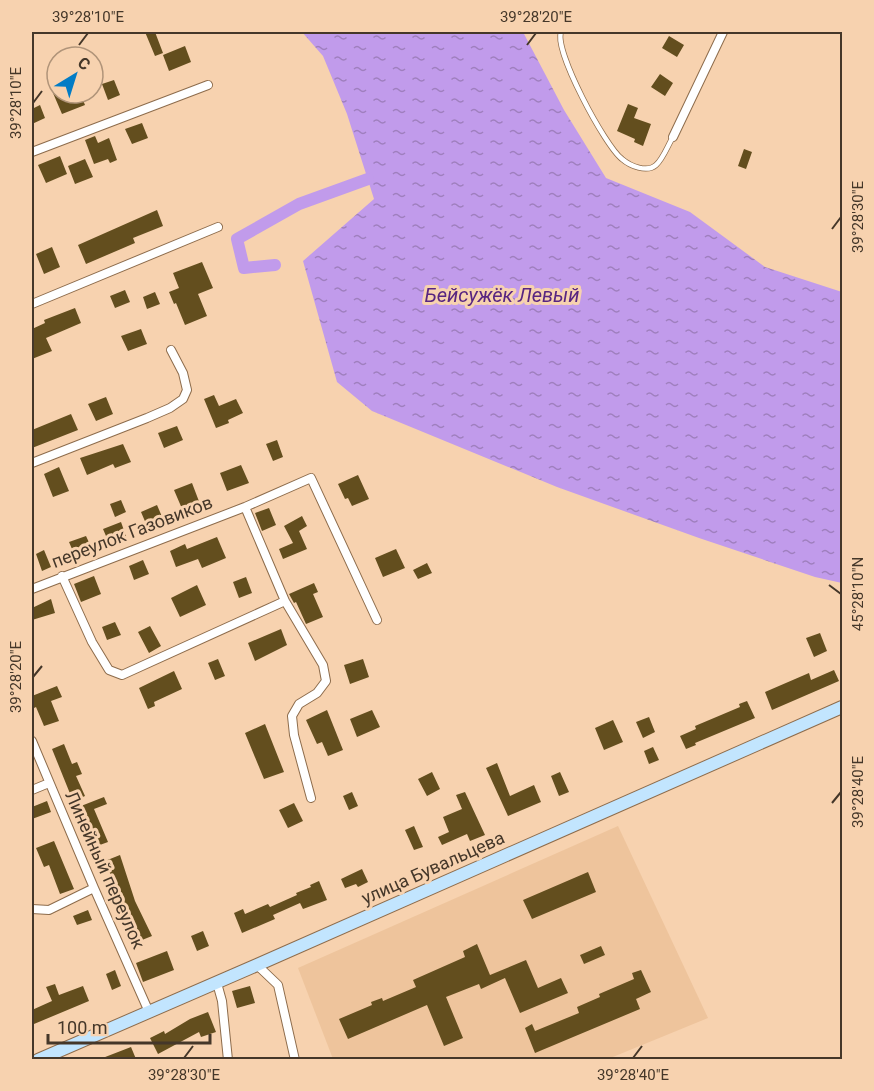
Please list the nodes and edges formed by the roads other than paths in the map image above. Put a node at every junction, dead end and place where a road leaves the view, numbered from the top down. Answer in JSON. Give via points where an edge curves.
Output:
{"nodes":[{"id":1,"x":561,"y":32,"type":"edge"},
{"id":2,"x":723,"y":32,"type":"edge"},
{"id":3,"x":208,"y":85,"type":"dead end"},
{"id":4,"x":673,"y":136,"type":"joint"},
{"id":5,"x":32,"y":152,"type":"edge"},
{"id":6,"x":218,"y":227,"type":"dead end"},
{"id":7,"x":32,"y":304,"type":"edge"},
{"id":8,"x":171,"y":350,"type":"dead end"},
{"id":9,"x":32,"y":463,"type":"edge"},
{"id":10,"x":245,"y":507,"type":"junction"},
{"id":11,"x":62,"y":576,"type":"junction"},
{"id":12,"x":32,"y":589,"type":"edge"},
{"id":13,"x":285,"y":601,"type":"junction"},
{"id":14,"x":377,"y":620,"type":"dead end"},
{"id":15,"x":843,"y":707,"type":"edge"},
{"id":16,"x":32,"y":741,"type":"edge"},
{"id":17,"x":49,"y":783,"type":"junction"},
{"id":18,"x":32,"y":790,"type":"edge"},
{"id":19,"x":311,"y":798,"type":"dead end"},
{"id":20,"x":94,"y":888,"type":"junction"},
{"id":21,"x":32,"y":909,"type":"edge"},
{"id":22,"x":257,"y":965,"type":"junction"},
{"id":23,"x":217,"y":983,"type":"junction"},
{"id":24,"x":149,"y":1012,"type":"junction"},
{"id":25,"x":38,"y":1059,"type":"edge"},
{"id":26,"x":228,"y":1059,"type":"edge"},
{"id":27,"x":295,"y":1059,"type":"edge"}],
"edges":[{"from":1,"to":4,"type":"lane","via":[[566,60],[590,115],[621,159],[636,168],[656,165]]},
{"from":2,"to":4,"type":"street"},
{"from":3,"to":5,"type":"street"},
{"from":6,"to":7,"type":"street"},
{"from":8,"to":9,"type":"street","via":[[183,373],[187,390],[183,399],[147,418]]},
{"from":10,"to":11,"type":"street","name":"переулок Газовиков"},
{"from":10,"to":13,"type":"street"},
{"from":10,"to":14,"type":"street","name":"переулок Газовиков","via":[[311,478]]},
{"from":11,"to":12,"type":"street","name":"переулок Газовиков"},
{"from":11,"to":13,"type":"street","via":[[92,642],[109,670],[122,675]]},
{"from":13,"to":19,"type":"street","via":[[323,665],[326,681],[317,693],[299,704],[292,716]]},
{"from":15,"to":22,"type":"street","name":"улица Бувальцева"},
{"from":16,"to":17,"type":"street","name":"Линейный переулок"},
{"from":17,"to":18,"type":"street"},
{"from":17,"to":20,"type":"street","name":"Линейный переулок"},
{"from":20,"to":21,"type":"street","via":[[49,910]]},
{"from":20,"to":24,"type":"street","name":"Линейный переулок"},
{"from":22,"to":23,"type":"street","name":"улица Бувальцева"},
{"from":22,"to":27,"type":"street","via":[[278,985]]},
{"from":23,"to":24,"type":"street","name":"улица Бувальцева"},
{"from":23,"to":26,"type":"street"},
{"from":24,"to":25,"type":"street","name":"улица Бувальцева"}]}
